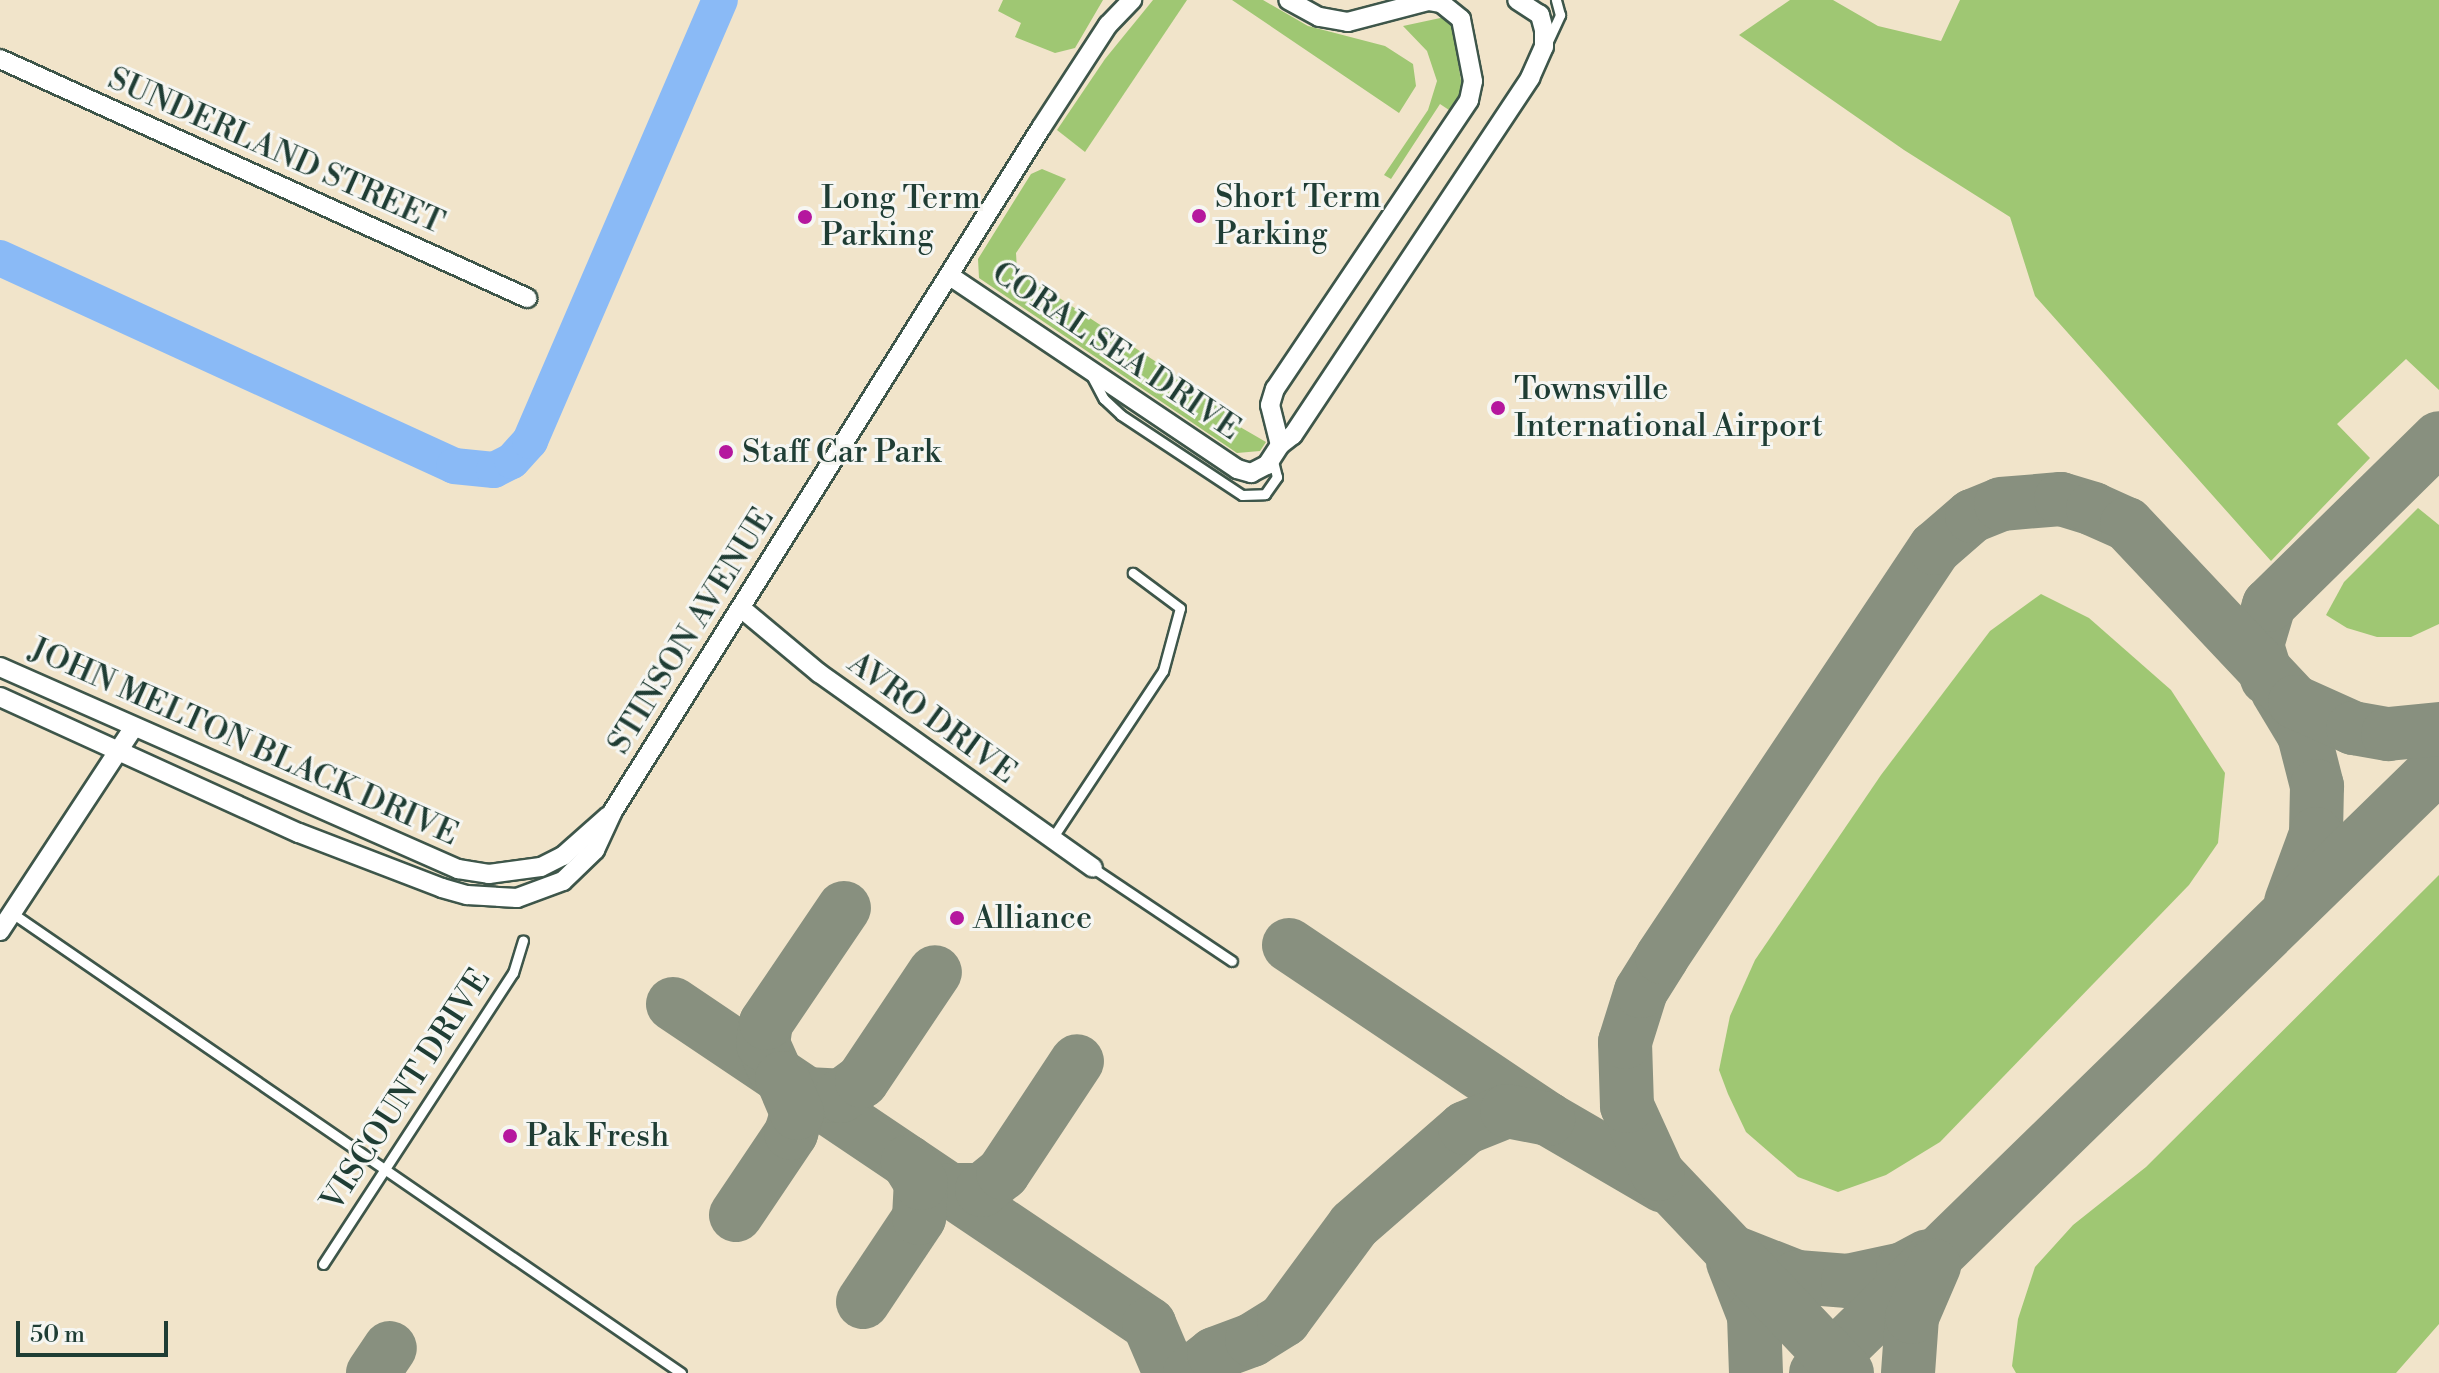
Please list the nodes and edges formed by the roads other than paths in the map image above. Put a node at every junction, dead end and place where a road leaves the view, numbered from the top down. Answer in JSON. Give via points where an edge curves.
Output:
{"nodes":[{"id":1,"x":1113,"y":0,"type":"edge"},
{"id":2,"x":1132,"y":0,"type":"edge"},
{"id":3,"x":1288,"y":0,"type":"edge"},
{"id":4,"x":1517,"y":0,"type":"edge"},
{"id":5,"x":1556,"y":0,"type":"edge"},
{"id":6,"x":1379,"y":7,"type":"edge"},
{"id":7,"x":1108,"y":25,"type":"junction"},
{"id":8,"x":1544,"y":47,"type":"junction"},
{"id":9,"x":0,"y":59,"type":"edge"},
{"id":10,"x":950,"y":276,"type":"junction"},
{"id":11,"x":527,"y":298,"type":"dead end"},
{"id":12,"x":1276,"y":452,"type":"junction"},
{"id":13,"x":1133,"y":573,"type":"dead end"},
{"id":14,"x":741,"y":608,"type":"junction"},
{"id":15,"x":0,"y":667,"type":"edge"},
{"id":16,"x":0,"y":697,"type":"edge"},
{"id":17,"x":134,"y":727,"type":"junction"},
{"id":18,"x":119,"y":752,"type":"junction"},
{"id":19,"x":613,"y":811,"type":"junction"},
{"id":20,"x":1051,"y":840,"type":"junction"},
{"id":21,"x":1093,"y":868,"type":"joint"},
{"id":22,"x":12,"y":913,"type":"junction"},
{"id":23,"x":0,"y":931,"type":"edge"},
{"id":24,"x":523,"y":941,"type":"dead end"},
{"id":25,"x":1232,"y":961,"type":"dead end"},
{"id":26,"x":388,"y":1169,"type":"junction"},
{"id":27,"x":323,"y":1264,"type":"dead end"},
{"id":28,"x":681,"y":1373,"type":"edge"}],
"edges":[{"from":1,"to":7,"type":"street"},
{"from":2,"to":7,"type":"street","name":"STINSON AVENUE"},
{"from":3,"to":6,"type":"street","name":"CORAL SEA DRIVE","via":[[1319,17],[1348,22]]},
{"from":4,"to":8,"type":"street","via":[[1540,15]]},
{"from":5,"to":8,"type":"lane","via":[[1560,15]]},
{"from":6,"to":12,"type":"street","name":"CORAL SEA DRIVE","via":[[1428,1],[1453,8],[1474,68],[1472,90],[1275,389],[1270,405]]},
{"from":7,"to":10,"type":"street","name":"STINSON AVENUE"},
{"from":8,"to":12,"type":"street","via":[[1485,151],[1293,435]]},
{"from":9,"to":11,"type":"street","name":"SUNDERLAND STREET"},
{"from":10,"to":12,"type":"street","name":"CORAL SEA DRIVE","via":[[1237,469],[1251,473]]},
{"from":10,"to":14,"type":"street","name":"STINSON AVENUE"},
{"from":13,"to":20,"type":"lane","via":[[1180,608],[1163,671]]},
{"from":14,"to":19,"type":"street","name":"STINSON AVENUE"},
{"from":14,"to":20,"type":"street","name":"AVRO DRIVE","via":[[819,673]]},
{"from":15,"to":17,"type":"street","name":"JOHN MELTON BLACK DRIVE"},
{"from":16,"to":18,"type":"street","name":"JOHN MELTON BLACK DRIVE"},
{"from":17,"to":18,"type":"street"},
{"from":17,"to":19,"type":"street","name":"JOHN MELTON BLACK DRIVE","via":[[458,869],[489,874],[541,867],[563,856]]},
{"from":18,"to":19,"type":"street","name":"JOHN MELTON BLACK DRIVE","via":[[313,839],[442,888],[493,899],[539,893],[563,881],[595,850]]},
{"from":18,"to":22,"type":"street"},
{"from":20,"to":21,"type":"street","name":"AVRO DRIVE"},
{"from":21,"to":25,"type":"lane"},
{"from":22,"to":23,"type":"street"},
{"from":22,"to":26,"type":"lane"},
{"from":24,"to":26,"type":"lane","name":"VISCOUNT DRIVE","via":[[513,973]]},
{"from":26,"to":27,"type":"lane","name":"VISCOUNT DRIVE"},
{"from":26,"to":28,"type":"lane"}]}
